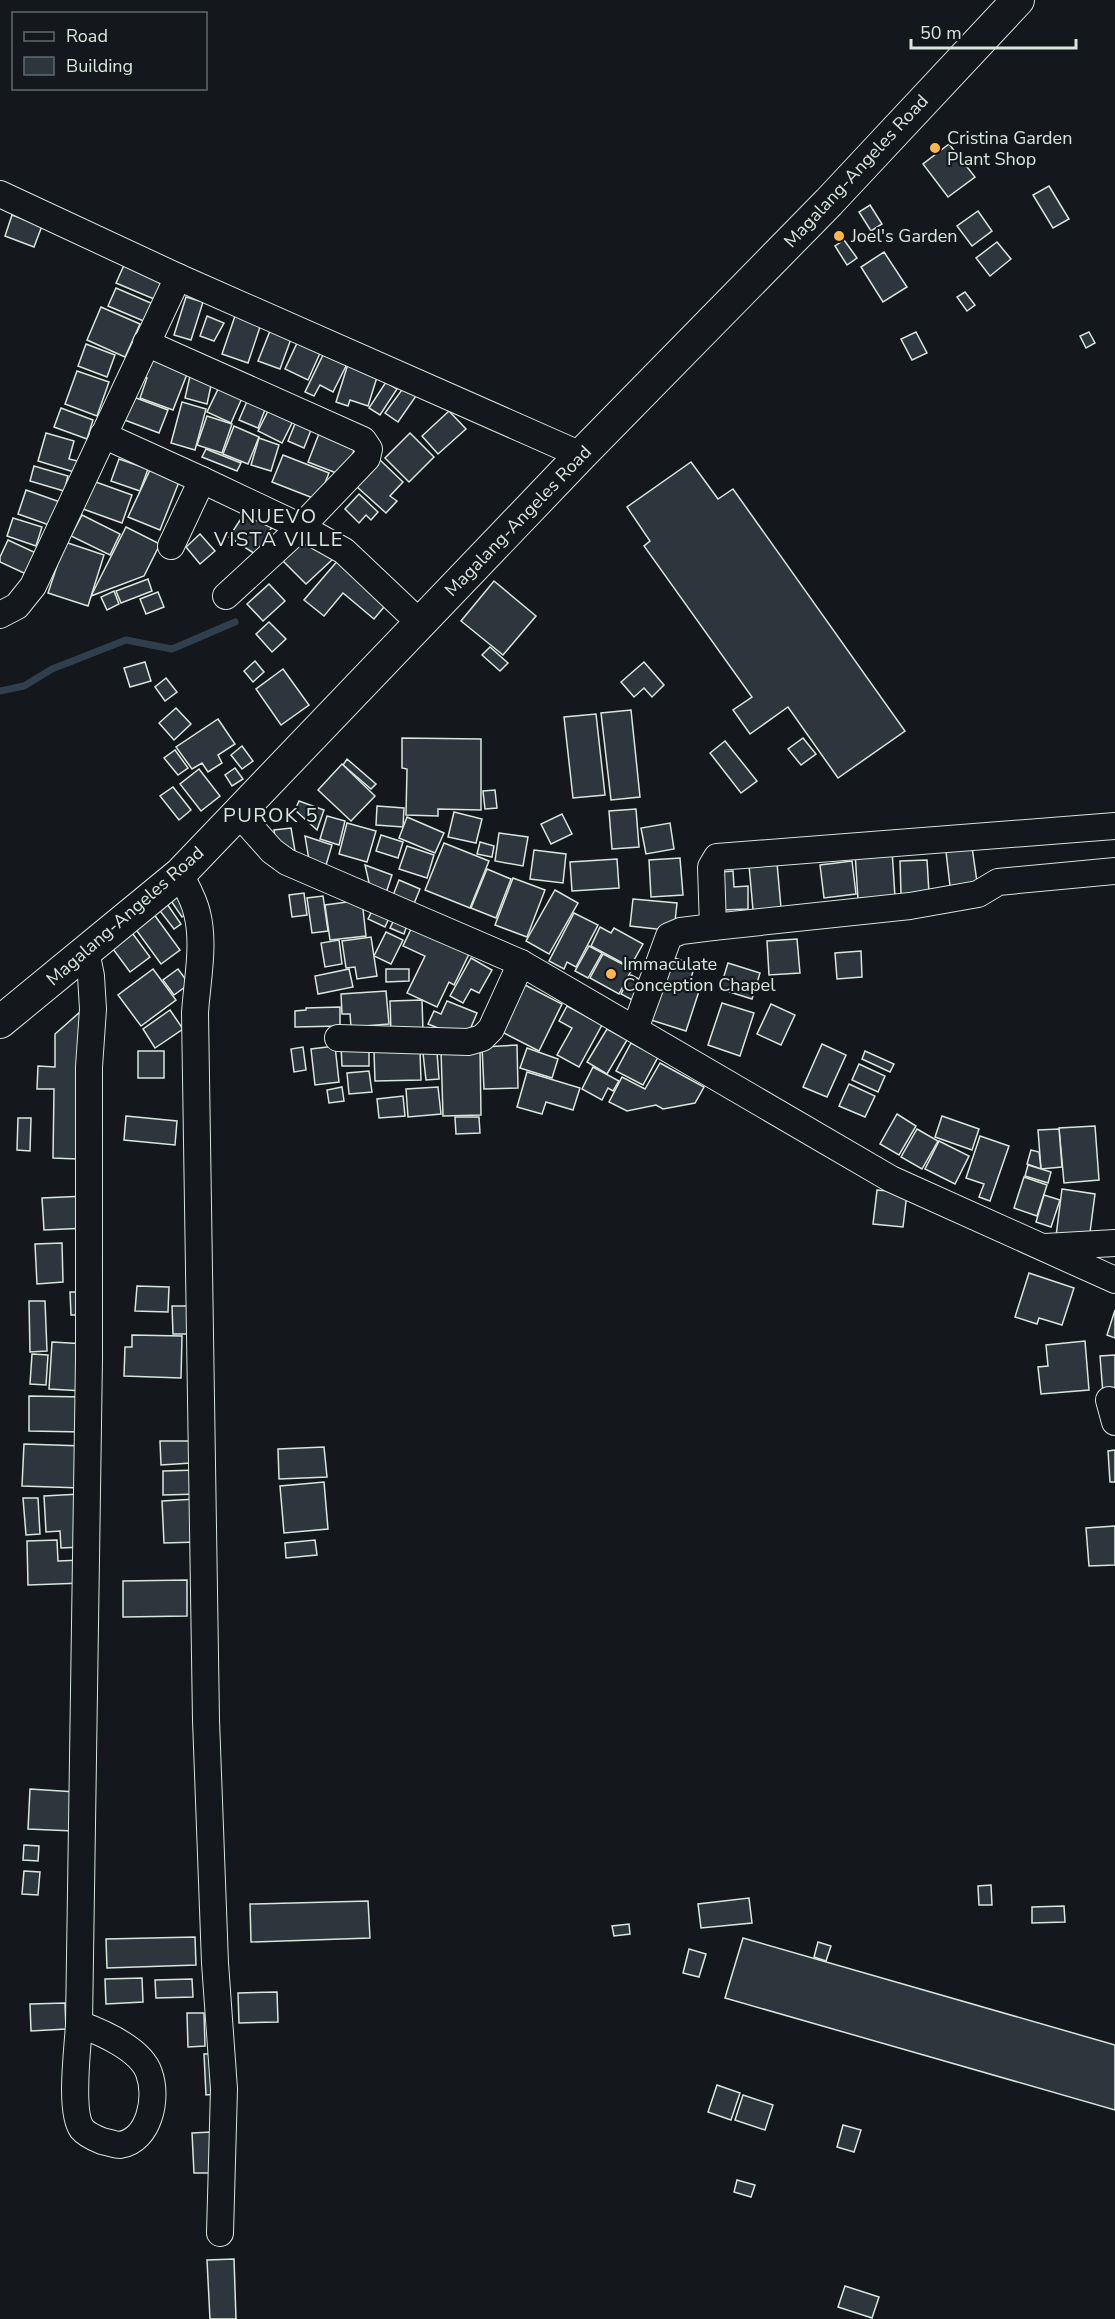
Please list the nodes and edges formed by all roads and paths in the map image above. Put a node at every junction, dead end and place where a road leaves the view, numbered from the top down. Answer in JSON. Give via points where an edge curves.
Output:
{"nodes":[{"id":1,"x":1018,"y":0,"type":"edge"},
{"id":2,"x":0,"y":194,"type":"edge"},
{"id":3,"x":178,"y":277,"type":"junction"},
{"id":4,"x":146,"y":343,"type":"junction"},
{"id":5,"x":103,"y":435,"type":"junction"},
{"id":6,"x":581,"y":455,"type":"junction"},
{"id":7,"x":202,"y":480,"type":"junction"},
{"id":8,"x":301,"y":527,"type":"junction"},
{"id":9,"x":171,"y":546,"type":"dead end"},
{"id":10,"x":226,"y":596,"type":"dead end"},
{"id":11,"x":0,"y":615,"type":"edge"},
{"id":12,"x":420,"y":623,"type":"junction"},
{"id":13,"x":239,"y":814,"type":"junction"},
{"id":14,"x":1115,"y":826,"type":"edge"},
{"id":15,"x":1115,"y":871,"type":"edge"},
{"id":16,"x":180,"y":874,"type":"junction"},
{"id":17,"x":713,"y":927,"type":"junction"},
{"id":18,"x":86,"y":951,"type":"junction"},
{"id":19,"x":521,"y":963,"type":"junction"},
{"id":20,"x":0,"y":1022,"type":"edge"},
{"id":21,"x":635,"y":1029,"type":"junction"},
{"id":22,"x":338,"y":1038,"type":"dead end"},
{"id":23,"x":1115,"y":1243,"type":"edge"},
{"id":24,"x":1041,"y":1247,"type":"junction"},
{"id":25,"x":1115,"y":1281,"type":"edge"},
{"id":26,"x":79,"y":2024,"type":"junction"},
{"id":27,"x":219,"y":2233,"type":"dead end"}],
"edges":[{"from":1,"to":6,"type":"main road","name":"Magalang-Angeles Road","via":[[829,202]]},
{"from":2,"to":3,"type":"street"},
{"from":3,"to":4,"type":"street"},
{"from":3,"to":6,"type":"street"},
{"from":4,"to":5,"type":"street"},
{"from":4,"to":8,"type":"street","via":[[363,440],[369,449],[367,458]]},
{"from":5,"to":7,"type":"street"},
{"from":5,"to":11,"type":"street","via":[[33,586],[17,606]]},
{"from":6,"to":12,"type":"main road","name":"Magalang-Angeles Road"},
{"from":7,"to":8,"type":"street"},
{"from":7,"to":9,"type":"street"},
{"from":8,"to":10,"type":"street"},
{"from":8,"to":12,"type":"street","via":[[344,551]]},
{"from":12,"to":13,"type":"main road","name":"Magalang-Angeles Road"},
{"from":13,"to":16,"type":"main road","name":"Magalang-Angeles Road"},
{"from":13,"to":19,"type":"street","via":[[287,862]]},
{"from":14,"to":17,"type":"street","via":[[717,857],[711,867]]},
{"from":15,"to":17,"type":"street","via":[[998,882],[978,894],[910,906]]},
{"from":16,"to":18,"type":"main road","name":"Magalang-Angeles Road"},
{"from":16,"to":27,"type":"street","via":[[198,914],[200,939],[195,1013],[206,1720],[224,2090]]},
{"from":17,"to":21,"type":"street","via":[[669,936]]},
{"from":18,"to":20,"type":"main road","name":"Magalang-Angeles Road"},
{"from":18,"to":26,"type":"street","via":[[93,1009],[89,1067],[89,1358]]},
{"from":19,"to":21,"type":"street"},
{"from":19,"to":22,"type":"street","via":[[491,1029],[482,1038],[468,1042]]},
{"from":21,"to":24,"type":"street","via":[[891,1179]]},
{"from":23,"to":24,"type":"street"},
{"from":24,"to":25,"type":"street"},
{"from":26,"to":26,"type":"street","via":[[107,2034],[132,2052],[149,2071],[154,2098],[135,2139],[118,2145],[99,2140],[82,2129],[75,2106]]}]}
